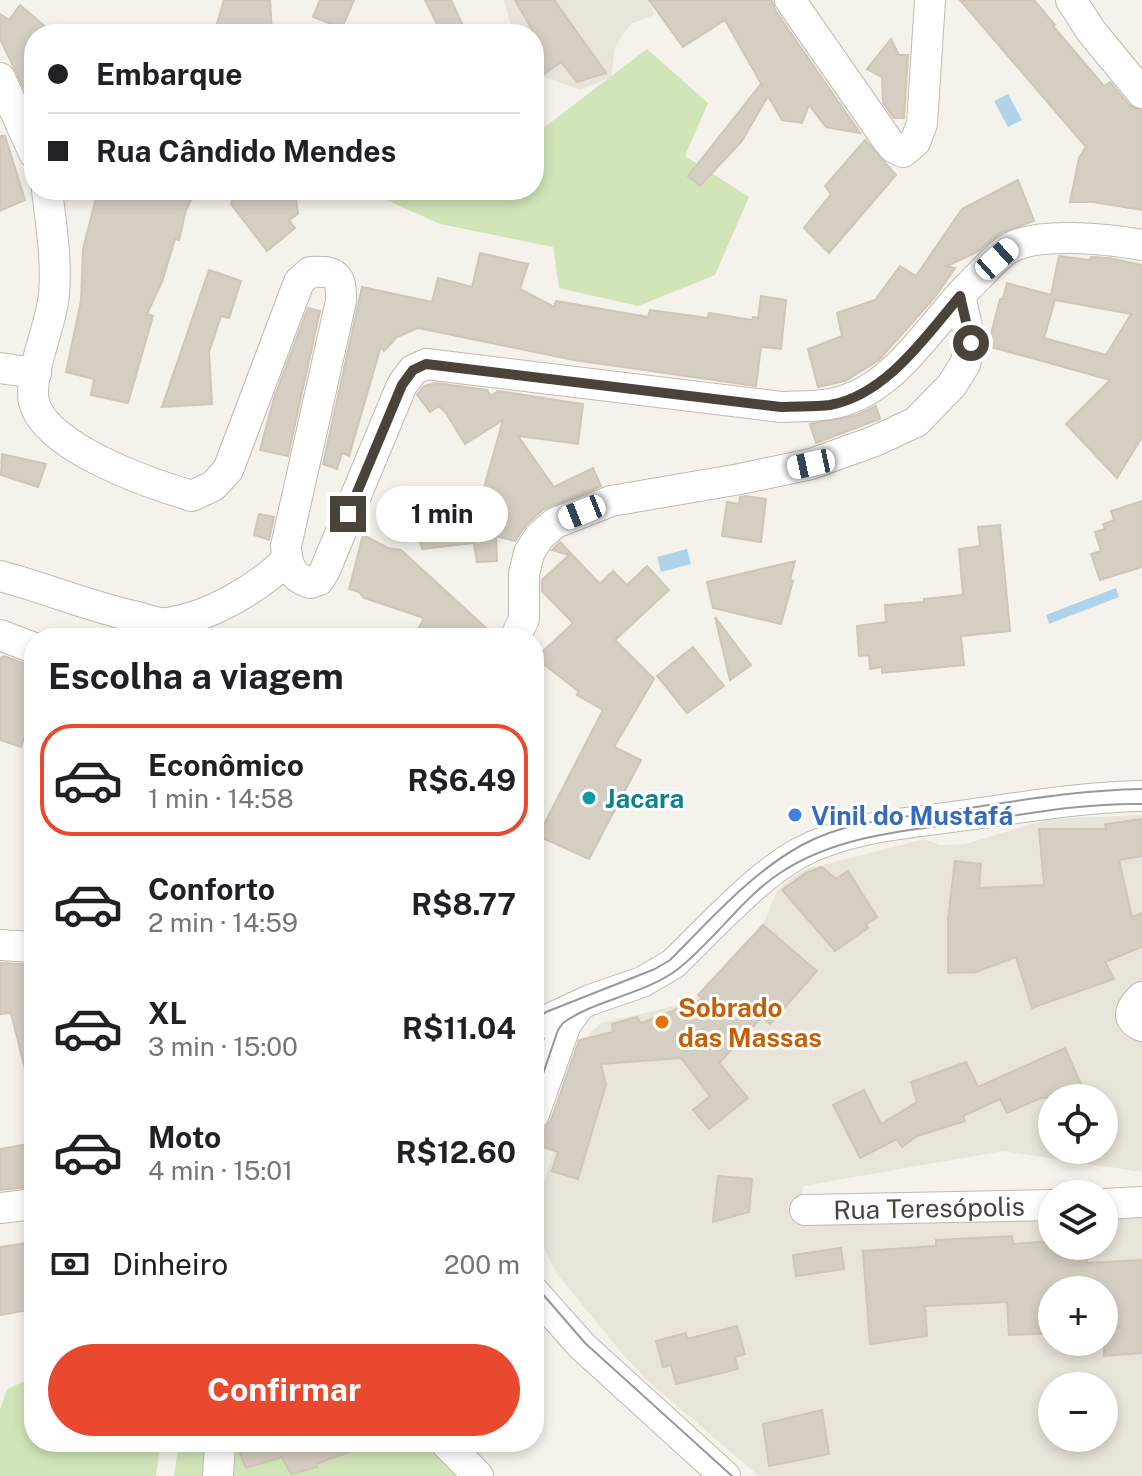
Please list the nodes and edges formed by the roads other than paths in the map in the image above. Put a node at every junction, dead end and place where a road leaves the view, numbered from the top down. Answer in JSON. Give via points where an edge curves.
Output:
{"nodes":[{"id":1,"x":790,"y":0,"type":"edge"},
{"id":2,"x":930,"y":0,"type":"edge"},
{"id":3,"x":1071,"y":0,"type":"edge"},
{"id":4,"x":0,"y":78,"type":"edge"},
{"id":5,"x":1142,"y":93,"type":"edge"},
{"id":6,"x":24,"y":131,"type":"edge"},
{"id":7,"x":48,"y":200,"type":"edge"},
{"id":8,"x":1142,"y":245,"type":"edge"},
{"id":9,"x":960,"y":296,"type":"junction"},
{"id":10,"x":0,"y":368,"type":"edge"},
{"id":11,"x":36,"y":373,"type":"junction"},
{"id":12,"x":287,"y":560,"type":"junction"},
{"id":13,"x":0,"y":576,"type":"edge"},
{"id":14,"x":520,"y":628,"type":"edge"},
{"id":15,"x":0,"y":635,"type":"edge"},
{"id":16,"x":24,"y":644,"type":"edge"},
{"id":17,"x":1142,"y":796,"type":"edge"},
{"id":18,"x":0,"y":945,"type":"edge"},
{"id":19,"x":24,"y":946,"type":"edge"},
{"id":20,"x":1142,"y":997,"type":"edge"},
{"id":21,"x":580,"y":1005,"type":"junction"},
{"id":22,"x":544,"y":1021,"type":"edge"},
{"id":23,"x":1142,"y":1026,"type":"edge"},
{"id":24,"x":544,"y":1086,"type":"edge"},
{"id":25,"x":1142,"y":1202,"type":"edge"},
{"id":26,"x":1118,"y":1203,"type":"edge"},
{"id":27,"x":24,"y":1205,"type":"edge"},
{"id":28,"x":1038,"y":1205,"type":"edge"},
{"id":29,"x":0,"y":1208,"type":"edge"},
{"id":30,"x":805,"y":1210,"type":"dead end"},
{"id":31,"x":544,"y":1303,"type":"edge"},
{"id":32,"x":219,"y":1452,"type":"edge"},
{"id":33,"x":455,"y":1452,"type":"edge"},
{"id":34,"x":218,"y":1476,"type":"edge"},
{"id":35,"x":478,"y":1476,"type":"edge"},
{"id":36,"x":725,"y":1476,"type":"edge"}],
"edges":[{"from":1,"to":2,"type":"street","via":[[888,141],[903,152],[915,142],[922,124]]},
{"from":3,"to":5,"type":"street"},
{"from":4,"to":6,"type":"street"},
{"from":7,"to":11,"type":"street","via":[[54,295]]},
{"from":8,"to":9,"type":"street","via":[[1103,238],[1050,238],[1010,247]]},
{"from":9,"to":12,"type":"street","via":[[911,353],[871,388],[832,404],[781,407],[426,364],[413,370],[393,402],[319,580],[310,583],[292,574]]},
{"from":9,"to":14,"type":"street","via":[[971,343],[965,364],[916,422],[811,464],[611,501],[555,523],[529,553]]},
{"from":10,"to":11,"type":"street"},
{"from":11,"to":12,"type":"street","via":[[34,401],[42,420],[67,443],[132,477],[192,496],[213,486],[228,470],[299,282],[310,272],[330,272],[342,286],[341,301]]},
{"from":12,"to":13,"type":"street","via":[[268,578],[209,610],[165,624]]},
{"from":15,"to":16,"type":"street"},
{"from":17,"to":21,"type":"street","via":[[1098,797],[835,837],[772,870],[660,974]]},
{"from":18,"to":19,"type":"street"},
{"from":20,"to":23,"type":"street","via":[[1130,1015]]},
{"from":21,"to":22,"type":"street"},
{"from":21,"to":24,"type":"street","via":[[566,1024]]},
{"from":25,"to":26,"type":"street"},
{"from":27,"to":29,"type":"street"},
{"from":28,"to":30,"type":"street","name":"Rua Teresópolis"},
{"from":31,"to":36,"type":"street","via":[[582,1346]]},
{"from":32,"to":34,"type":"street"},
{"from":33,"to":35,"type":"street"}]}
